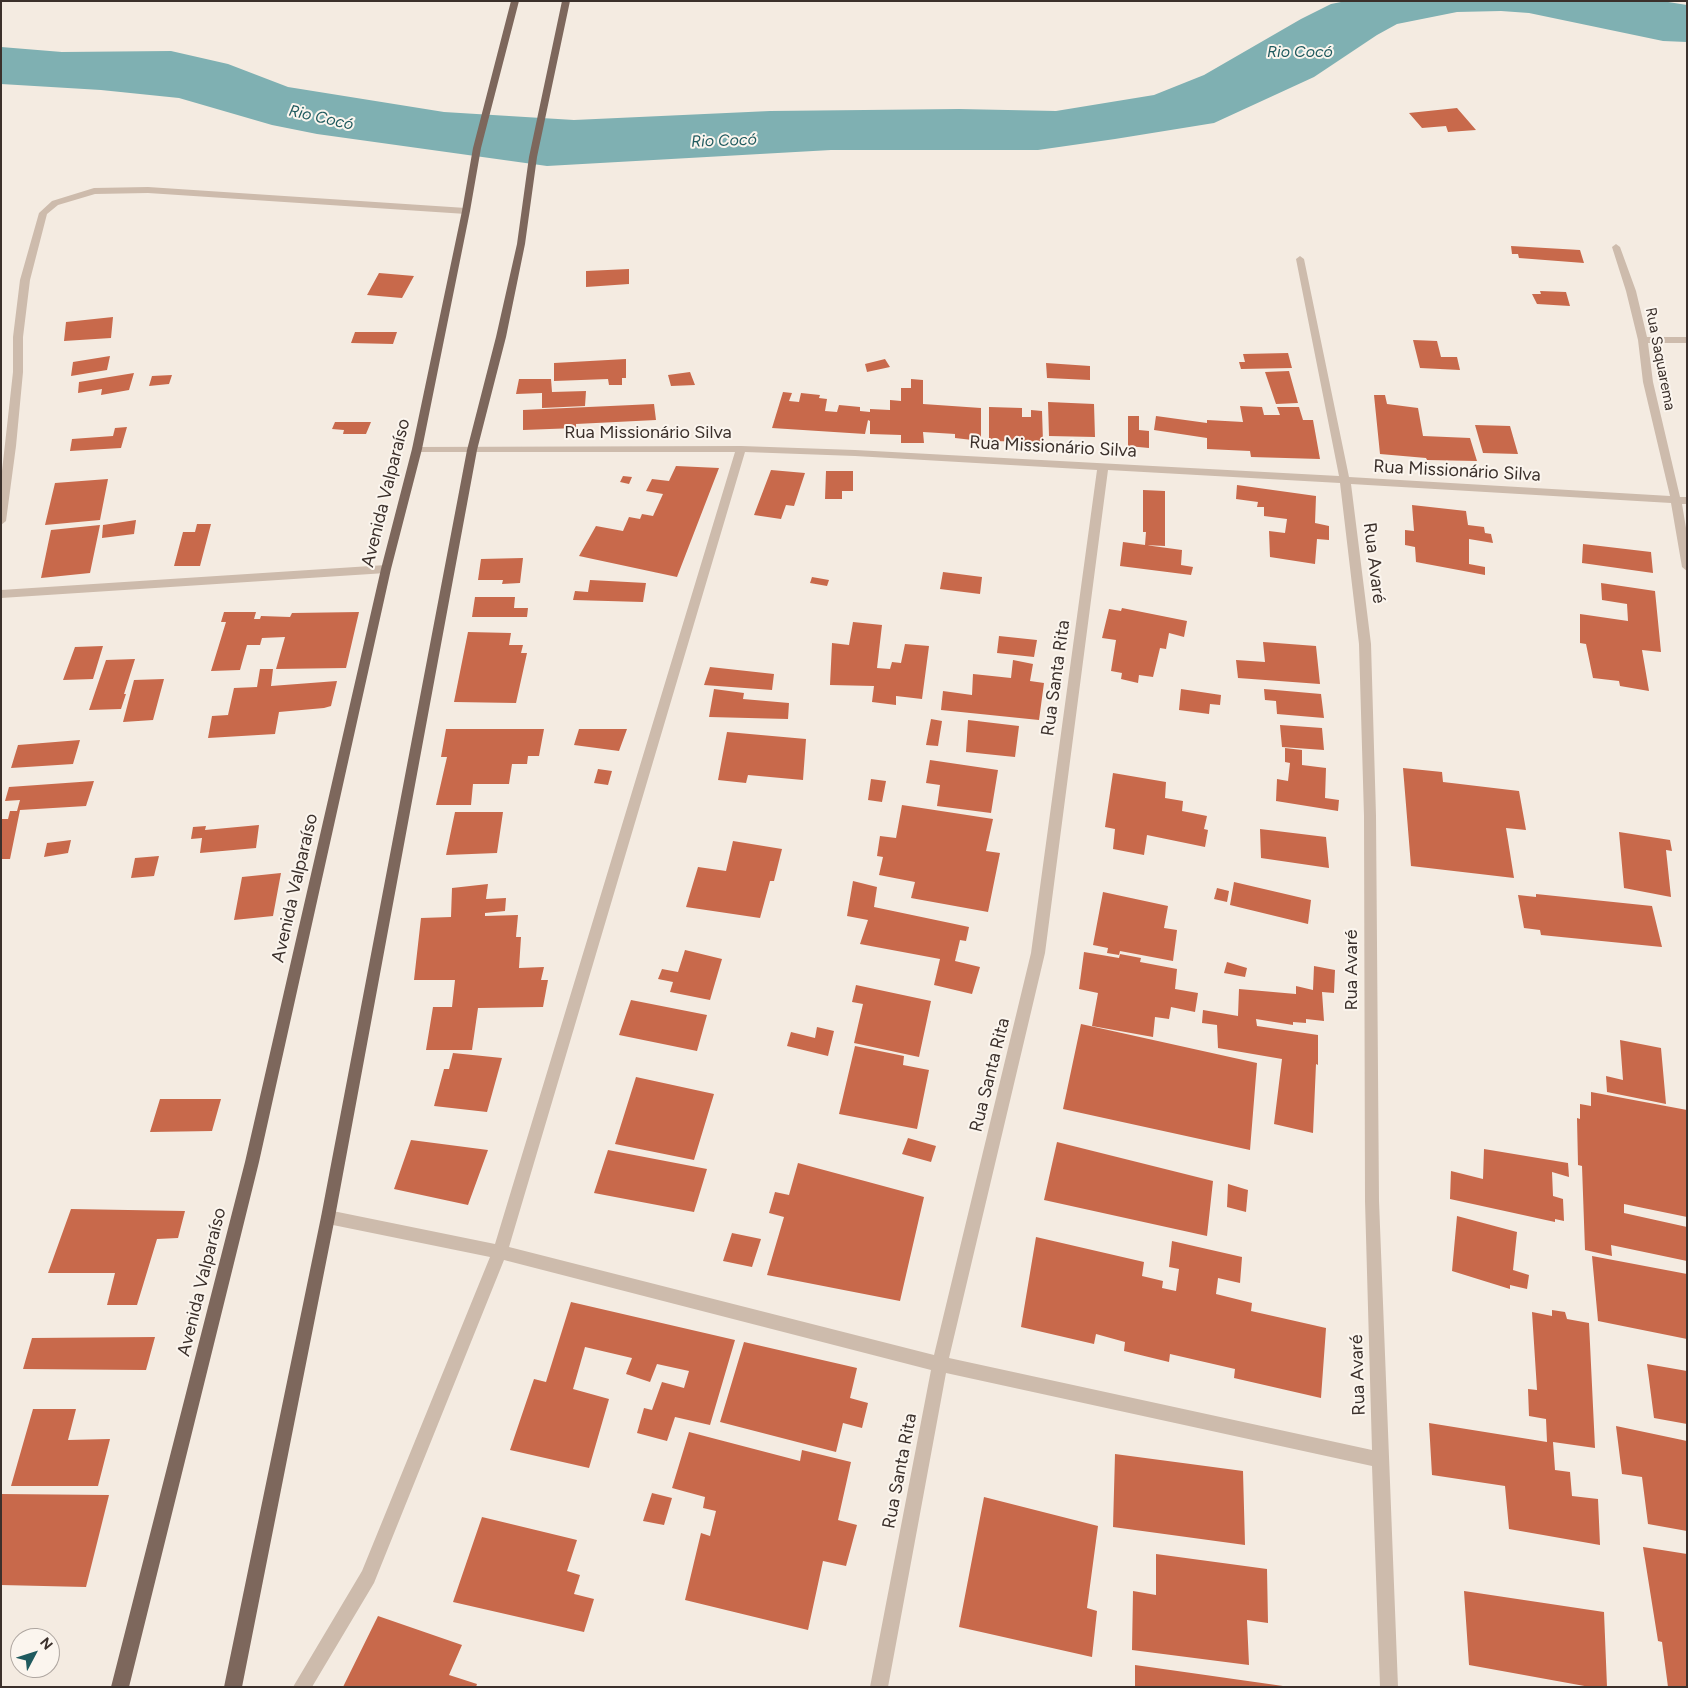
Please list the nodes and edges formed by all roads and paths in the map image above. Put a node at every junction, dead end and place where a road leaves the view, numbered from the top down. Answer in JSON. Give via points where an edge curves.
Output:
{"nodes":[{"id":1,"x":515,"y":1,"type":"edge"},
{"id":2,"x":566,"y":1,"type":"edge"},
{"id":3,"x":466,"y":211,"type":"junction"},
{"id":4,"x":1616,"y":248,"type":"dead end"},
{"id":5,"x":1300,"y":259,"type":"dead end"},
{"id":6,"x":1643,"y":340,"type":"junction"},
{"id":7,"x":1687,"y":340,"type":"edge"},
{"id":8,"x":417,"y":448,"type":"junction"},
{"id":9,"x":741,"y":449,"type":"junction"},
{"id":10,"x":472,"y":450,"type":"junction"},
{"id":11,"x":1103,"y":466,"type":"junction"},
{"id":12,"x":1345,"y":481,"type":"junction"},
{"id":13,"x":1681,"y":501,"type":"edge"},
{"id":14,"x":1,"y":521,"type":"edge"},
{"id":15,"x":1687,"y":567,"type":"edge"},
{"id":16,"x":386,"y":569,"type":"junction"},
{"id":17,"x":1,"y":594,"type":"edge"},
{"id":18,"x":328,"y":1217,"type":"junction"},
{"id":19,"x":500,"y":1252,"type":"junction"},
{"id":20,"x":940,"y":1364,"type":"junction"},
{"id":21,"x":1380,"y":1460,"type":"junction"},
{"id":22,"x":120,"y":1687,"type":"edge"},
{"id":23,"x":233,"y":1687,"type":"edge"},
{"id":24,"x":302,"y":1687,"type":"edge"},
{"id":25,"x":879,"y":1687,"type":"edge"},
{"id":26,"x":1390,"y":1687,"type":"edge"}],
"edges":[{"from":1,"to":3,"type":"main road","name":"Avenida Valparaíso","via":[[477,148]]},
{"from":2,"to":10,"type":"main road","via":[[533,157],[517,263]]},
{"from":3,"to":8,"type":"main road","name":"Avenida Valparaíso"},
{"from":3,"to":14,"type":"street","via":[[148,190],[94,191],[55,203],[43,213],[26,280]]},
{"from":4,"to":6,"type":"street","name":"Rua Saquarema"},
{"from":5,"to":12,"type":"street","name":"Rua Avaré"},
{"from":6,"to":7,"type":"street"},
{"from":6,"to":13,"type":"street","name":"Rua Saquarema","via":[[1648,382]]},
{"from":8,"to":10,"type":"street","name":"Rua Missionário Silva"},
{"from":8,"to":16,"type":"main road","name":"Avenida Valparaíso"},
{"from":9,"to":10,"type":"street","name":"Rua Missionário Silva"},
{"from":9,"to":11,"type":"street","name":"Rua Missionário Silva"},
{"from":9,"to":19,"type":"street"},
{"from":10,"to":18,"type":"main road"},
{"from":11,"to":12,"type":"street","name":"Rua Missionário Silva"},
{"from":11,"to":20,"type":"street","name":"Rua Santa Rita","via":[[1038,953]]},
{"from":12,"to":13,"type":"street","name":"Rua Missionário Silva"},
{"from":12,"to":21,"type":"street","name":"Rua Avaré","via":[[1365,644],[1370,816],[1372,1201]]},
{"from":13,"to":15,"type":"street","name":"Rua Saquarema"},
{"from":16,"to":17,"type":"street"},
{"from":16,"to":22,"type":"main road","name":"Avenida Valparaíso","via":[[252,1162]]},
{"from":18,"to":19,"type":"street"},
{"from":18,"to":23,"type":"main road"},
{"from":19,"to":20,"type":"street"},
{"from":19,"to":24,"type":"street","via":[[368,1577]]},
{"from":20,"to":21,"type":"street"},
{"from":20,"to":25,"type":"street","name":"Rua Santa Rita"},
{"from":21,"to":26,"type":"street","name":"Rua Avaré"}]}
